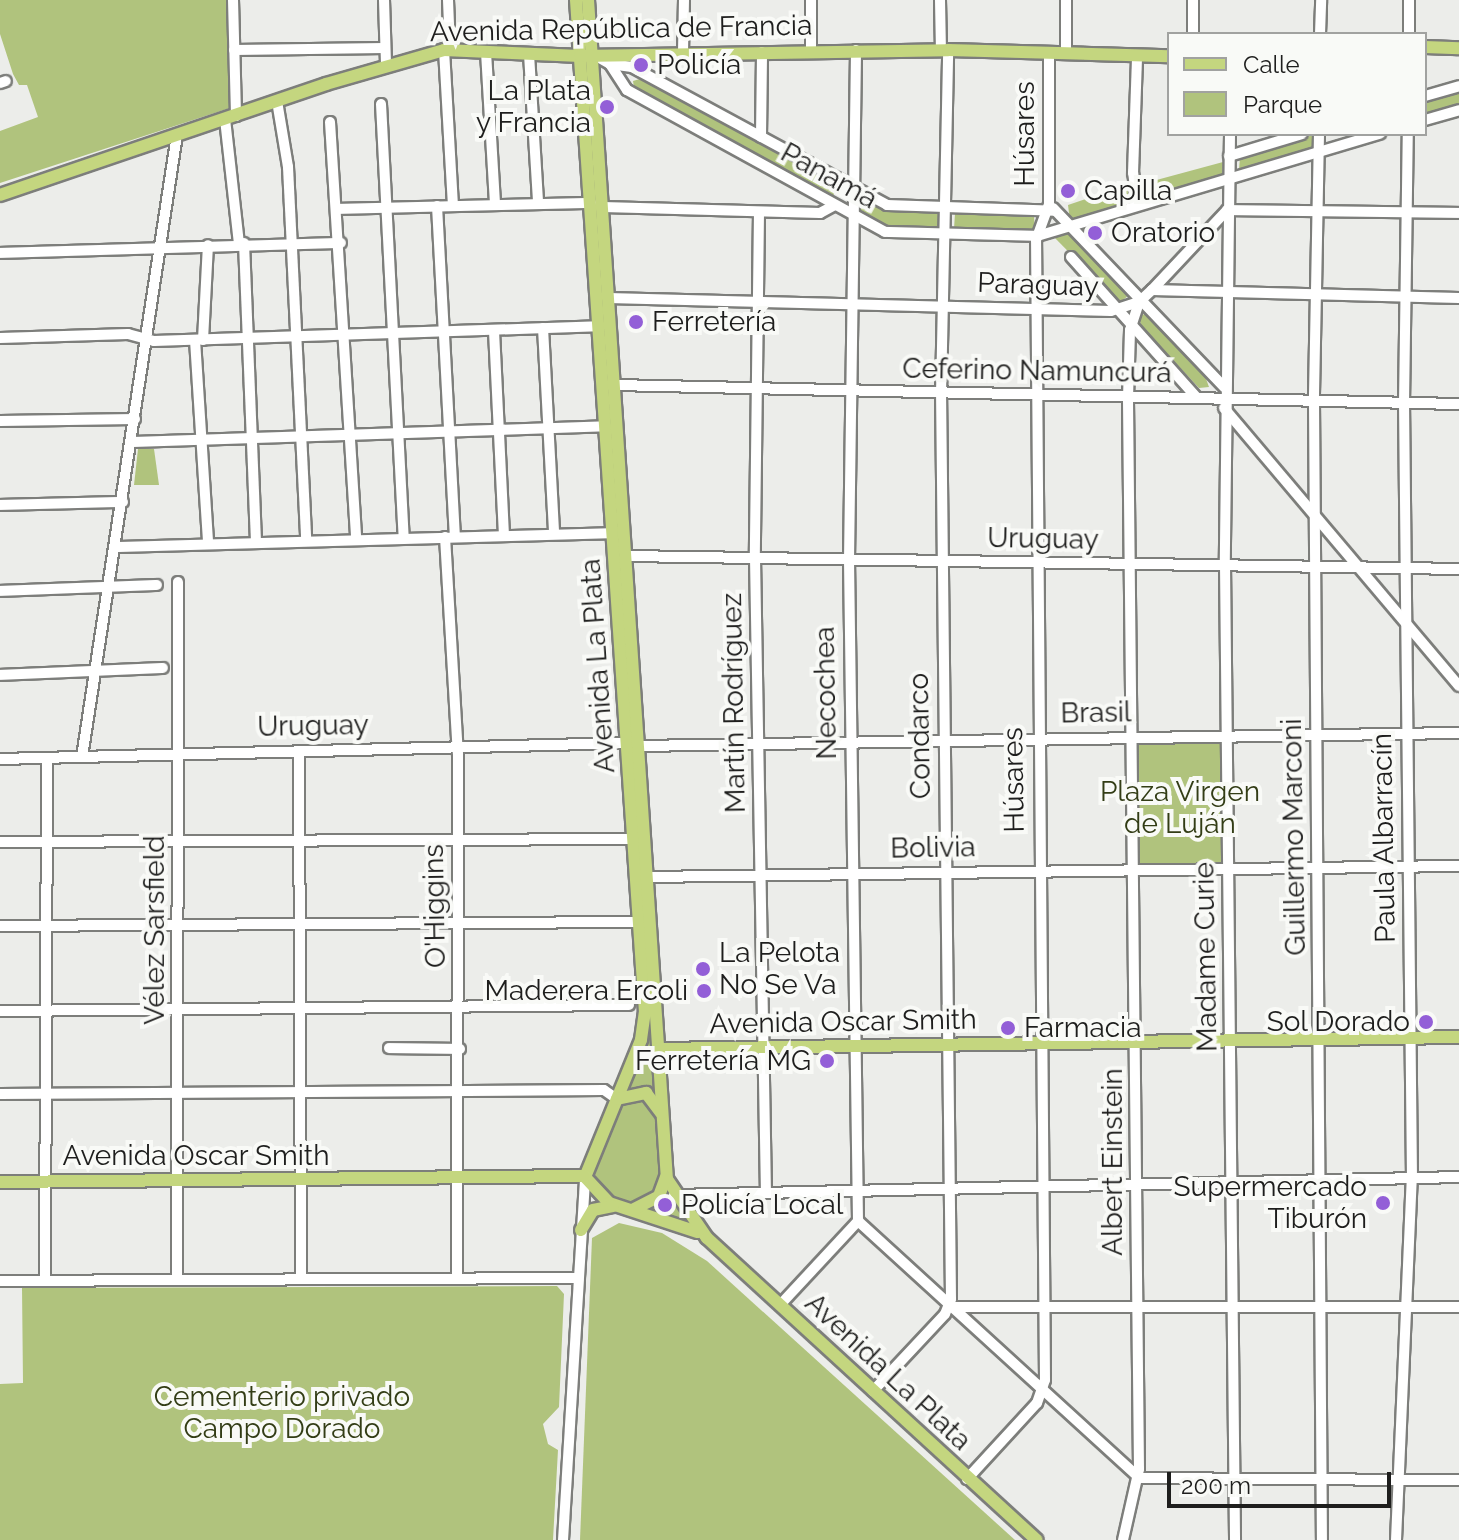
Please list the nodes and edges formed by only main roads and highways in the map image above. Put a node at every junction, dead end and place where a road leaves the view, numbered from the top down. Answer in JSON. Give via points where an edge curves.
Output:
{"nodes":[{"id":1,"x":576,"y":0,"type":"edge"},
{"id":2,"x":588,"y":0,"type":"edge"},
{"id":3,"x":1427,"y":47,"type":"edge"},
{"id":4,"x":1459,"y":48,"type":"edge"},
{"id":5,"x":580,"y":56,"type":"junction"},
{"id":6,"x":594,"y":56,"type":"junction"},
{"id":7,"x":1167,"y":56,"type":"edge"},
{"id":8,"x":0,"y":195,"type":"edge"},
{"id":9,"x":597,"y":205,"type":"junction"},
{"id":10,"x":633,"y":744,"type":"junction"},
{"id":11,"x":1459,"y":1037,"type":"edge"},
{"id":12,"x":659,"y":1049,"type":"junction"},
{"id":13,"x":617,"y":1099,"type":"junction"},
{"id":14,"x":664,"y":1121,"type":"junction"},
{"id":15,"x":666,"y":1173,"type":"junction"},
{"id":16,"x":585,"y":1177,"type":"junction"},
{"id":17,"x":0,"y":1182,"type":"edge"},
{"id":18,"x":620,"y":1207,"type":"junction"},
{"id":19,"x":581,"y":1230,"type":"road end"},
{"id":20,"x":707,"y":1238,"type":"junction"},
{"id":21,"x":1037,"y":1540,"type":"edge"}],
"edges":[{"from":1,"to":5,"type":"main road","name":"Avenida La Plata"},
{"from":2,"to":6,"type":"main road","name":"Avenida La Plata"},
{"from":3,"to":4,"type":"main road"},
{"from":5,"to":6,"type":"main road","name":"Avenida República de Francia"},
{"from":5,"to":8,"type":"main road","name":"Avenida República de Francia","via":[[447,50],[386,65]]},
{"from":5,"to":9,"type":"main road","name":"Avenida La Plata"},
{"from":6,"to":7,"type":"main road","name":"Avenida República de Francia","via":[[856,50]]},
{"from":6,"to":9,"type":"main road","name":"Avenida La Plata"},
{"from":9,"to":10,"type":"main road","name":"Avenida La Plata","via":[[626,556]]},
{"from":9,"to":10,"type":"main road","name":"Avenida La Plata","via":[[598,326]]},
{"from":10,"to":12,"type":"main road","name":"Avenida La Plata"},
{"from":10,"to":13,"type":"main road","name":"Avenida La Plata","via":[[644,1025]]},
{"from":11,"to":12,"type":"main road","name":"Avenida Oscar Smith"},
{"from":12,"to":14,"type":"main road","name":"Avenida La Plata"},
{"from":13,"to":14,"type":"main road","via":[[646,1093]]},
{"from":13,"to":16,"type":"main road","name":"Avenida La Plata"},
{"from":14,"to":15,"type":"main road","name":"Avenida La Plata"},
{"from":15,"to":18,"type":"main road","via":[[656,1199]]},
{"from":15,"to":20,"type":"main road","name":"Avenida La Plata","via":[[674,1195]]},
{"from":16,"to":17,"type":"main road","name":"Avenida Oscar Smith"},
{"from":16,"to":18,"type":"main road","name":"Avenida La Plata","via":[[595,1194]]},
{"from":18,"to":19,"type":"main road","via":[[593,1210]]},
{"from":18,"to":20,"type":"main road","name":"Avenida La Plata"},
{"from":20,"to":21,"type":"main road","name":"Avenida La Plata"}]}
